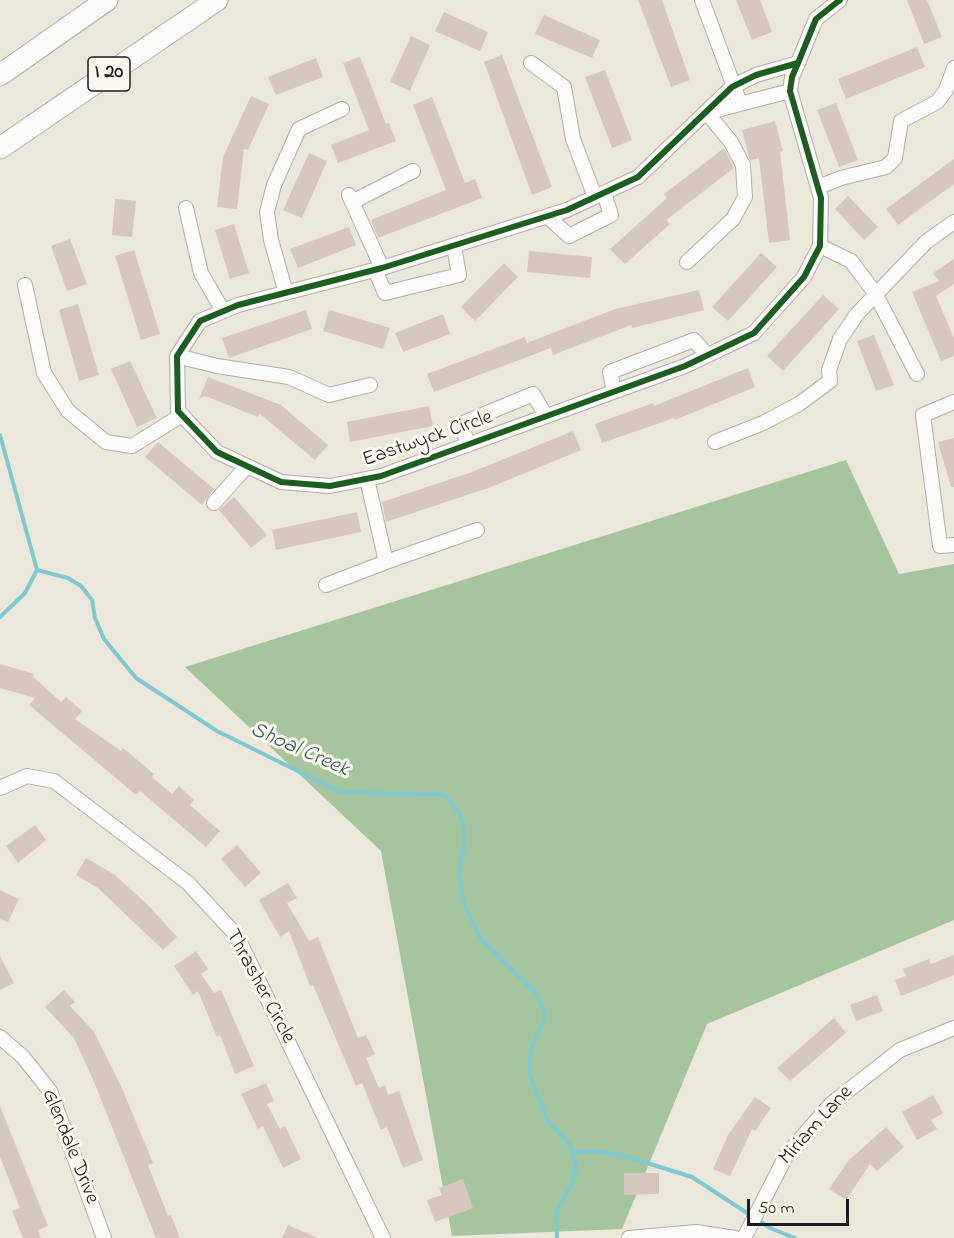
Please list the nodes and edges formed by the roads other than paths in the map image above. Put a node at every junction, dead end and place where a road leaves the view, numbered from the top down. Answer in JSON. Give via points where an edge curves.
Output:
{"nodes":[{"id":1,"x":107,"y":0,"type":"edge"},
{"id":2,"x":217,"y":0,"type":"edge"},
{"id":3,"x":702,"y":0,"type":"edge"},
{"id":4,"x":840,"y":0,"type":"edge"},
{"id":5,"x":531,"y":63,"type":"dead end"},
{"id":6,"x":798,"y":63,"type":"junction"},
{"id":7,"x":954,"y":68,"type":"edge"},
{"id":8,"x":0,"y":75,"type":"edge"},
{"id":9,"x":732,"y":87,"type":"junction"},
{"id":10,"x":790,"y":91,"type":"junction"},
{"id":11,"x":740,"y":103,"type":"junction"},
{"id":12,"x":342,"y":109,"type":"dead end"},
{"id":13,"x":707,"y":113,"type":"junction"},
{"id":14,"x":0,"y":148,"type":"edge"},
{"id":15,"x":413,"y":171,"type":"dead end"},
{"id":16,"x":818,"y":187,"type":"junction"},
{"id":17,"x":600,"y":195,"type":"junction"},
{"id":18,"x":186,"y":208,"type":"dead end"},
{"id":19,"x":547,"y":216,"type":"junction"},
{"id":20,"x":954,"y":222,"type":"edge"},
{"id":21,"x":454,"y":246,"type":"junction"},
{"id":22,"x":819,"y":246,"type":"junction"},
{"id":23,"x":687,"y":262,"type":"dead end"},
{"id":24,"x":378,"y":269,"type":"junction"},
{"id":25,"x":25,"y":285,"type":"dead end"},
{"id":26,"x":286,"y":293,"type":"junction"},
{"id":27,"x":875,"y":293,"type":"junction"},
{"id":28,"x":223,"y":311,"type":"junction"},
{"id":29,"x":707,"y":355,"type":"junction"},
{"id":30,"x":177,"y":356,"type":"junction"},
{"id":31,"x":917,"y":375,"type":"dead end"},
{"id":32,"x":370,"y":386,"type":"dead end"},
{"id":33,"x":615,"y":392,"type":"junction"},
{"id":34,"x":954,"y":402,"type":"edge"},
{"id":35,"x":182,"y":415,"type":"junction"},
{"id":36,"x":546,"y":416,"type":"junction"},
{"id":37,"x":715,"y":442,"type":"dead end"},
{"id":38,"x":468,"y":444,"type":"junction"},
{"id":39,"x":247,"y":466,"type":"junction"},
{"id":40,"x":367,"y":479,"type":"junction"},
{"id":41,"x":214,"y":504,"type":"dead end"},
{"id":42,"x":477,"y":530,"type":"dead end"},
{"id":43,"x":947,"y":545,"type":"edge"},
{"id":44,"x":386,"y":562,"type":"junction"},
{"id":45,"x":326,"y":585,"type":"dead end"},
{"id":46,"x":0,"y":788,"type":"edge"},
{"id":47,"x":954,"y":1028,"type":"edge"},
{"id":48,"x":0,"y":1037,"type":"edge"},
{"id":49,"x":104,"y":1238,"type":"edge"},
{"id":50,"x":383,"y":1238,"type":"edge"},
{"id":51,"x":629,"y":1238,"type":"edge"},
{"id":52,"x":735,"y":1238,"type":"edge"},
{"id":53,"x":744,"y":1238,"type":"edge"}],
"edges":[{"from":1,"to":8,"type":"highway"},
{"from":2,"to":14,"type":"highway","number":"I 20"},
{"from":3,"to":9,"type":"street"},
{"from":4,"to":6,"type":"street","via":[[816,19]]},
{"from":5,"to":17,"type":"street","via":[[564,87],[573,139]]},
{"from":6,"to":9,"type":"street","via":[[756,75]]},
{"from":6,"to":10,"type":"street"},
{"from":7,"to":16,"type":"street","via":[[937,102],[901,121],[895,158],[886,167]]},
{"from":9,"to":11,"type":"street"},
{"from":9,"to":13,"type":"street"},
{"from":10,"to":11,"type":"street"},
{"from":10,"to":16,"type":"street","name":"Eastwyck Circle"},
{"from":11,"to":13,"type":"street"},
{"from":12,"to":26,"type":"street","via":[[299,129],[274,185],[267,212],[270,240]]},
{"from":13,"to":17,"type":"street","via":[[638,177]]},
{"from":13,"to":23,"type":"street","via":[[731,142],[743,165],[745,198],[733,219]]},
{"from":15,"to":24,"type":"street","via":[[350,199]]},
{"from":16,"to":22,"type":"street","name":"Eastwyck Circle"},
{"from":17,"to":19,"type":"street"},
{"from":17,"to":19,"type":"street","via":[[611,215],[569,236]]},
{"from":18,"to":28,"type":"street","via":[[201,273]]},
{"from":19,"to":21,"type":"street"},
{"from":20,"to":27,"type":"street","via":[[926,242]]},
{"from":21,"to":24,"type":"street"},
{"from":21,"to":24,"type":"street","via":[[459,275],[385,293]]},
{"from":22,"to":27,"type":"street","via":[[851,261]]},
{"from":22,"to":29,"type":"street","name":"Eastwyck Circle","via":[[804,277],[754,333]]},
{"from":24,"to":26,"type":"street"},
{"from":25,"to":35,"type":"street","via":[[45,373],[68,411],[106,442],[132,446]]},
{"from":26,"to":28,"type":"street"},
{"from":27,"to":31,"type":"street"},
{"from":27,"to":37,"type":"street","via":[[840,339],[829,370],[830,381],[764,423]]},
{"from":28,"to":30,"type":"street","via":[[200,321]]},
{"from":29,"to":33,"type":"street","name":"Eastwyck Circle"},
{"from":29,"to":33,"type":"street","via":[[694,340],[610,372]]},
{"from":30,"to":32,"type":"street","via":[[289,378],[329,395]]},
{"from":30,"to":35,"type":"street","via":[[177,411]]},
{"from":33,"to":36,"type":"street","name":"Eastwyck Circle"},
{"from":34,"to":43,"type":"street","via":[[923,415]]},
{"from":35,"to":39,"type":"street","name":"Eastwyck Circle","via":[[217,452]]},
{"from":36,"to":38,"type":"street","name":"Eastwyck Circle"},
{"from":36,"to":38,"type":"street","via":[[533,394],[460,424]]},
{"from":38,"to":40,"type":"street","name":"Eastwyck Circle"},
{"from":39,"to":40,"type":"street","name":"Eastwyck Circle","via":[[282,482],[330,486]]},
{"from":39,"to":41,"type":"street"},
{"from":40,"to":44,"type":"street"},
{"from":42,"to":44,"type":"street"},
{"from":44,"to":45,"type":"street"},
{"from":46,"to":50,"type":"street","name":"Thrasher Circle","via":[[27,776],[54,781],[188,883],[237,936]]},
{"from":47,"to":53,"type":"street","name":"Miriam Lane","via":[[900,1050],[831,1104],[787,1154]]},
{"from":48,"to":49,"type":"street","name":"Glendale Drive","via":[[23,1057],[50,1091]]},
{"from":51,"to":52,"type":"street","via":[[696,1232]]}]}
